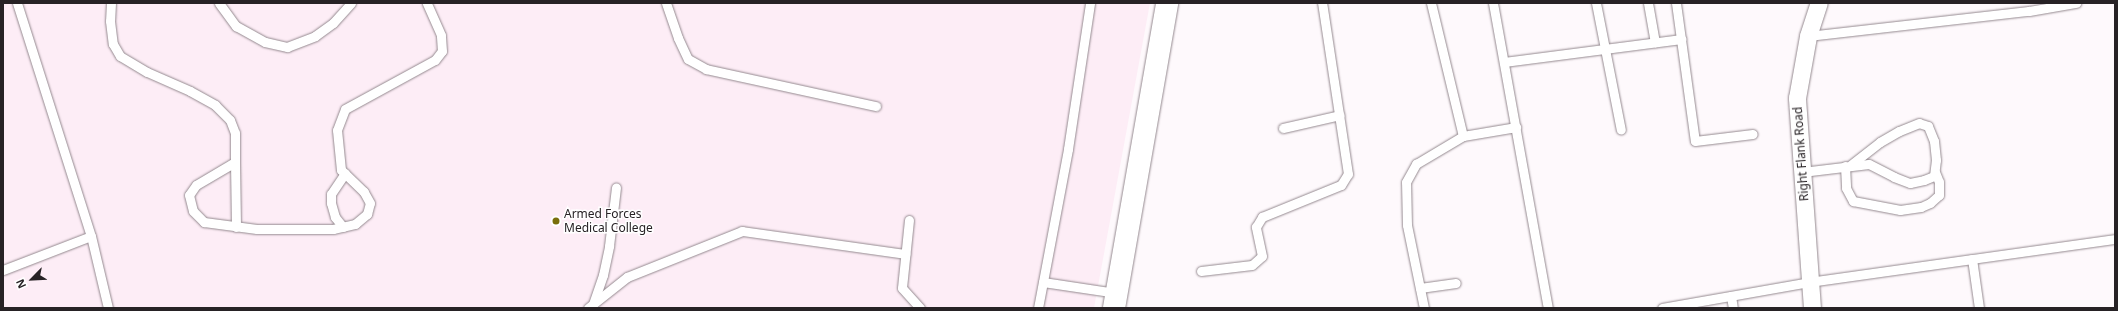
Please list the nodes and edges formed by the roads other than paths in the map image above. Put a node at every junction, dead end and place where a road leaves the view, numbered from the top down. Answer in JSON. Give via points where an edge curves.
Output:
{"nodes":[{"id":1,"x":17,"y":3,"type":"edge"},
{"id":2,"x":111,"y":3,"type":"edge"},
{"id":3,"x":219,"y":3,"type":"edge"},
{"id":4,"x":351,"y":3,"type":"edge"},
{"id":5,"x":427,"y":3,"type":"edge"},
{"id":6,"x":666,"y":3,"type":"edge"},
{"id":7,"x":1090,"y":3,"type":"edge"},
{"id":8,"x":1166,"y":3,"type":"edge"},
{"id":9,"x":1322,"y":3,"type":"edge"},
{"id":10,"x":1431,"y":3,"type":"edge"},
{"id":11,"x":1493,"y":3,"type":"edge"},
{"id":12,"x":1596,"y":3,"type":"edge"},
{"id":13,"x":1648,"y":3,"type":"edge"},
{"id":14,"x":1676,"y":3,"type":"edge"},
{"id":15,"x":1819,"y":3,"type":"edge"},
{"id":16,"x":2076,"y":3,"type":"edge"},
{"id":17,"x":1808,"y":36,"type":"junction"},
{"id":18,"x":1682,"y":39,"type":"junction"},
{"id":19,"x":1655,"y":42,"type":"junction"},
{"id":20,"x":1605,"y":47,"type":"junction"},
{"id":21,"x":1504,"y":62,"type":"junction"},
{"id":22,"x":876,"y":106,"type":"dead end"},
{"id":23,"x":1340,"y":115,"type":"junction"},
{"id":24,"x":1516,"y":127,"type":"junction"},
{"id":25,"x":1283,"y":128,"type":"dead end"},
{"id":26,"x":1621,"y":130,"type":"dead end"},
{"id":27,"x":1753,"y":134,"type":"dead end"},
{"id":28,"x":1463,"y":136,"type":"junction"},
{"id":29,"x":235,"y":162,"type":"junction"},
{"id":30,"x":1848,"y":166,"type":"junction"},
{"id":31,"x":1802,"y":172,"type":"junction"},
{"id":32,"x":1934,"y":172,"type":"junction"},
{"id":33,"x":345,"y":173,"type":"junction"},
{"id":34,"x":616,"y":187,"type":"dead end"},
{"id":35,"x":909,"y":220,"type":"dead end"},
{"id":36,"x":343,"y":227,"type":"junction"},
{"id":37,"x":236,"y":228,"type":"junction"},
{"id":38,"x":92,"y":236,"type":"junction"},
{"id":39,"x":2115,"y":238,"type":"edge"},
{"id":40,"x":905,"y":254,"type":"junction"},
{"id":41,"x":1972,"y":259,"type":"junction"},
{"id":42,"x":3,"y":270,"type":"edge"},
{"id":43,"x":1201,"y":271,"type":"dead end"},
{"id":44,"x":1043,"y":282,"type":"junction"},
{"id":45,"x":1809,"y":282,"type":"junction"},
{"id":46,"x":1456,"y":284,"type":"dead end"},
{"id":47,"x":1420,"y":288,"type":"junction"},
{"id":48,"x":1730,"y":296,"type":"junction"},
{"id":49,"x":1115,"y":300,"type":"edge"},
{"id":50,"x":590,"y":306,"type":"edge"},
{"id":51,"x":108,"y":308,"type":"edge"},
{"id":52,"x":920,"y":308,"type":"edge"},
{"id":53,"x":1038,"y":308,"type":"edge"},
{"id":54,"x":1424,"y":308,"type":"edge"},
{"id":55,"x":1548,"y":308,"type":"edge"},
{"id":56,"x":1662,"y":308,"type":"edge"},
{"id":57,"x":1734,"y":308,"type":"edge"},
{"id":58,"x":1812,"y":308,"type":"edge"},
{"id":59,"x":1979,"y":308,"type":"edge"}],
"edges":[{"from":1,"to":38,"type":"lane"},
{"from":2,"to":29,"type":"lane","via":[[113,44],[120,56],[215,105],[230,120],[235,133]]},
{"from":3,"to":4,"type":"lane","via":[[236,26],[265,42],[287,47],[315,36],[333,23]]},
{"from":5,"to":33,"type":"lane","via":[[441,35],[442,51],[435,60],[345,109],[337,130],[341,170]]},
{"from":6,"to":22,"type":"lane","via":[[688,58],[706,69]]},
{"from":7,"to":44,"type":"lane","via":[[1068,149]]},
{"from":8,"to":49,"type":"street"},
{"from":9,"to":23,"type":"lane"},
{"from":10,"to":28,"type":"lane"},
{"from":11,"to":21,"type":"lane"},
{"from":12,"to":20,"type":"lane"},
{"from":13,"to":19,"type":"lane"},
{"from":14,"to":18,"type":"lane"},
{"from":15,"to":17,"type":"street","name":"Right Flank Road"},
{"from":16,"to":17,"type":"lane","via":[[2029,11]]},
{"from":17,"to":31,"type":"street","name":"Right Flank Road","via":[[1797,98]]},
{"from":18,"to":19,"type":"lane"},
{"from":18,"to":27,"type":"lane","via":[[1695,141]]},
{"from":19,"to":20,"type":"lane"},
{"from":20,"to":21,"type":"lane"},
{"from":20,"to":26,"type":"lane"},
{"from":21,"to":24,"type":"lane"},
{"from":23,"to":25,"type":"lane"},
{"from":23,"to":43,"type":"lane","via":[[1348,174],[1341,185],[1262,217],[1256,227],[1262,256],[1252,265]]},
{"from":24,"to":28,"type":"lane"},
{"from":24,"to":55,"type":"lane"},
{"from":28,"to":47,"type":"lane","via":[[1416,164],[1406,182],[1407,225]]},
{"from":29,"to":37,"type":"lane"},
{"from":29,"to":37,"type":"lane","via":[[196,184],[189,195],[193,211],[204,222]]},
{"from":30,"to":31,"type":"lane"},
{"from":30,"to":32,"type":"lane","via":[[1869,164],[1910,183],[1934,176]]},
{"from":30,"to":32,"type":"lane","via":[[1880,142],[1919,123],[1928,126],[1934,141]]},
{"from":30,"to":32,"type":"lane","via":[[1846,188],[1853,200],[1900,210],[1930,203],[1939,195],[1939,182]]},
{"from":31,"to":45,"type":"street","name":"Right Flank Road"},
{"from":33,"to":36,"type":"lane","via":[[331,194],[334,217]]},
{"from":33,"to":36,"type":"lane","via":[[364,192],[370,203],[367,214],[355,224]]},
{"from":34,"to":50,"type":"lane","via":[[603,275]]},
{"from":35,"to":40,"type":"lane"},
{"from":36,"to":37,"type":"lane"},
{"from":38,"to":42,"type":"lane"},
{"from":38,"to":51,"type":"lane"},
{"from":39,"to":41,"type":"lane"},
{"from":40,"to":50,"type":"lane","via":[[742,231],[627,277]]},
{"from":40,"to":52,"type":"lane","via":[[902,288]]},
{"from":41,"to":45,"type":"lane"},
{"from":41,"to":59,"type":"lane"},
{"from":44,"to":49,"type":"lane"},
{"from":44,"to":53,"type":"lane"},
{"from":45,"to":48,"type":"lane"},
{"from":45,"to":58,"type":"street","name":"Right Flank Road"},
{"from":46,"to":47,"type":"lane"},
{"from":47,"to":54,"type":"lane"},
{"from":48,"to":56,"type":"lane"},
{"from":48,"to":57,"type":"lane"}]}
